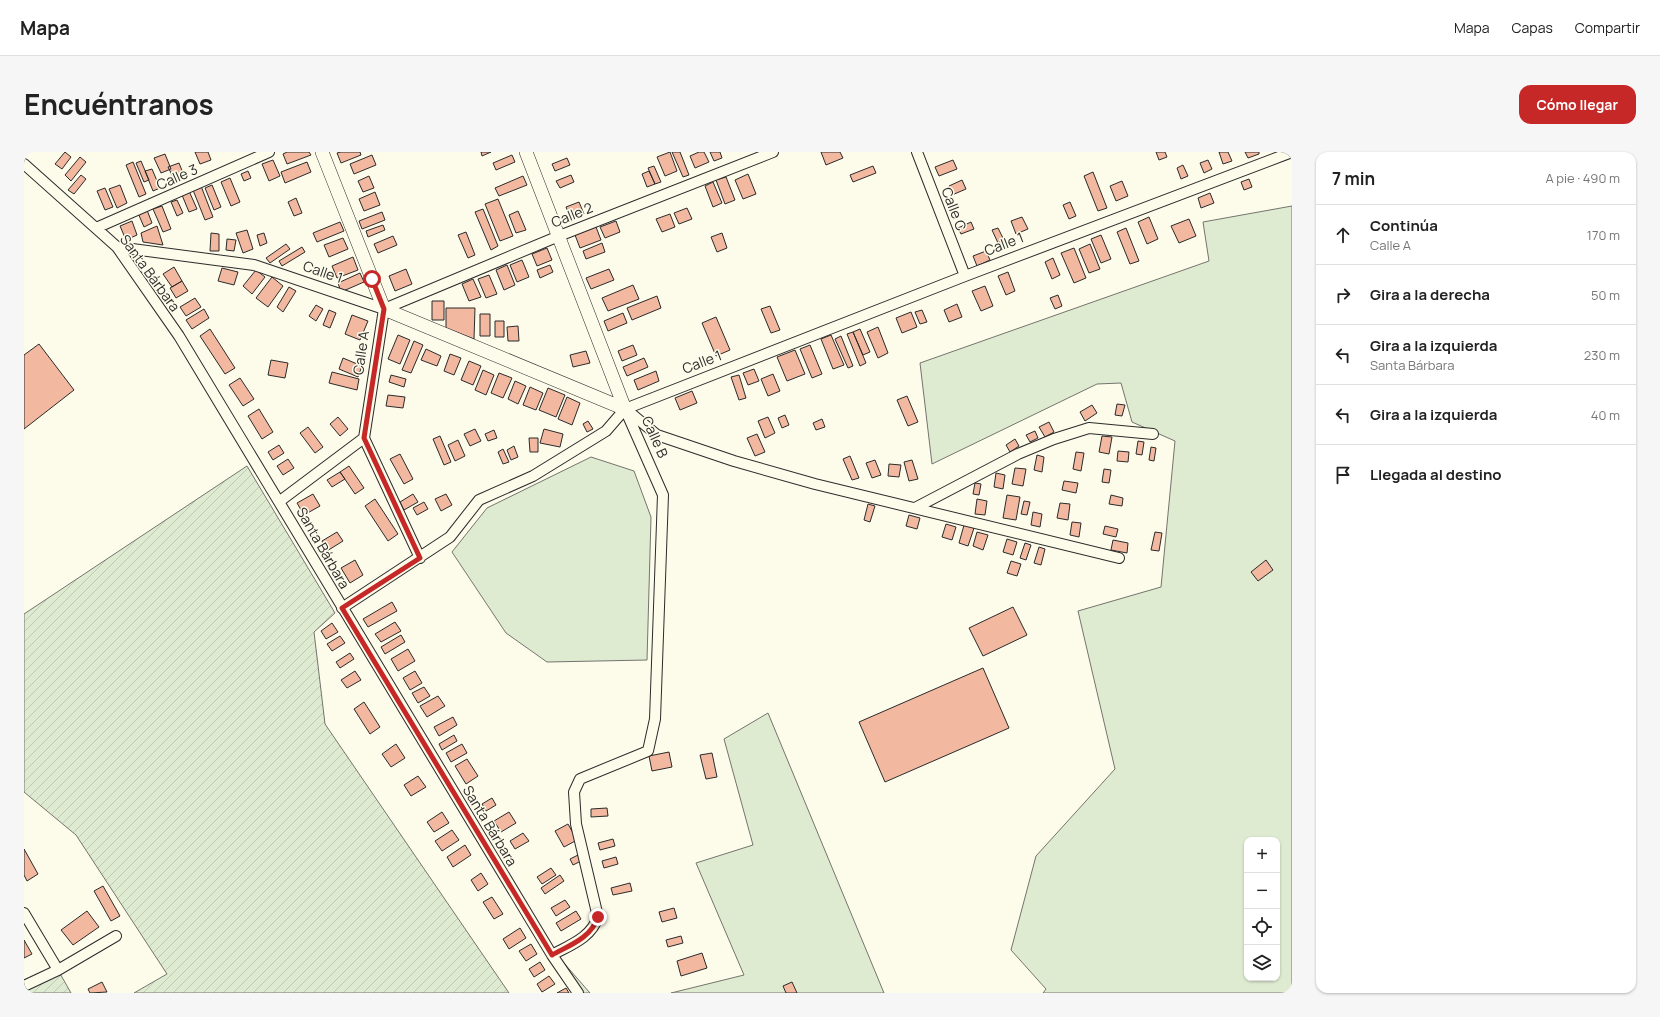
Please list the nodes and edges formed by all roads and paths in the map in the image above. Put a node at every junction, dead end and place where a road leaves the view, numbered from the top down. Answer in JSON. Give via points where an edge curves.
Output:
{"nodes":[{"id":1,"x":269,"y":152,"type":"edge"},
{"id":2,"x":322,"y":152,"type":"edge"},
{"id":3,"x":526,"y":152,"type":"edge"},
{"id":4,"x":773,"y":152,"type":"edge"},
{"id":5,"x":917,"y":152,"type":"edge"},
{"id":6,"x":1292,"y":152,"type":"edge"},
{"id":7,"x":24,"y":164,"type":"edge"},
{"id":8,"x":96,"y":228,"type":"junction"},
{"id":9,"x":559,"y":236,"type":"junction"},
{"id":10,"x":117,"y":247,"type":"junction"},
{"id":11,"x":965,"y":276,"type":"junction"},
{"id":12,"x":384,"y":309,"type":"junction"},
{"id":13,"x":625,"y":409,"type":"junction"},
{"id":14,"x":1153,"y":434,"type":"dead end"},
{"id":15,"x":364,"y":438,"type":"junction"},
{"id":16,"x":280,"y":501,"type":"junction"},
{"id":17,"x":915,"y":508,"type":"junction"},
{"id":18,"x":420,"y":558,"type":"junction"},
{"id":19,"x":1119,"y":558,"type":"dead end"},
{"id":20,"x":342,"y":608,"type":"junction"},
{"id":21,"x":24,"y":913,"type":"edge"},
{"id":22,"x":116,"y":936,"type":"dead end"},
{"id":23,"x":552,"y":955,"type":"junction"},
{"id":24,"x":58,"y":970,"type":"junction"},
{"id":25,"x":24,"y":986,"type":"edge"},
{"id":26,"x":578,"y":993,"type":"edge"}],
"edges":[{"from":1,"to":8,"type":"street","name":"Calle 3"},
{"from":2,"to":12,"type":"street"},
{"from":3,"to":9,"type":"street","name":"Calle B"},
{"from":4,"to":9,"type":"street","name":"Calle 2"},
{"from":5,"to":11,"type":"street","name":"Calle C"},
{"from":6,"to":11,"type":"street","name":"Calle 1"},
{"from":7,"to":8,"type":"street","name":"Santa Bárbara"},
{"from":8,"to":10,"type":"street","name":"Santa Bárbara"},
{"from":9,"to":12,"type":"street","name":"Calle 2"},
{"from":9,"to":13,"type":"street","name":"Calle B"},
{"from":10,"to":12,"type":"street","name":"Calle 1","via":[[254,265]]},
{"from":10,"to":16,"type":"street","name":"Santa Bárbara","via":[[180,336]]},
{"from":11,"to":13,"type":"street","name":"Calle 1"},
{"from":12,"to":13,"type":"street","name":"Calle 1"},
{"from":12,"to":15,"type":"street","name":"Calle A"},
{"from":13,"to":17,"type":"street","via":[[657,435],[734,461],[815,484]]},
{"from":13,"to":18,"type":"street","via":[[606,431],[533,476],[479,500],[450,537]]},
{"from":13,"to":23,"type":"street","name":"Calle B","via":[[664,495],[655,719],[648,751],[580,779],[574,792],[576,824],[598,917],[595,927],[584,938]]},
{"from":14,"to":17,"type":"street","via":[[1089,428],[1018,454]]},
{"from":15,"to":16,"type":"street"},
{"from":15,"to":18,"type":"street"},
{"from":16,"to":20,"type":"street","name":"Santa Bárbara"},
{"from":17,"to":19,"type":"street"},
{"from":18,"to":20,"type":"street"},
{"from":20,"to":23,"type":"street","name":"Santa Bárbara"},
{"from":21,"to":24,"type":"street"},
{"from":22,"to":24,"type":"street"},
{"from":23,"to":26,"type":"street","name":"Santa Bárbara"},
{"from":24,"to":25,"type":"street"}]}
